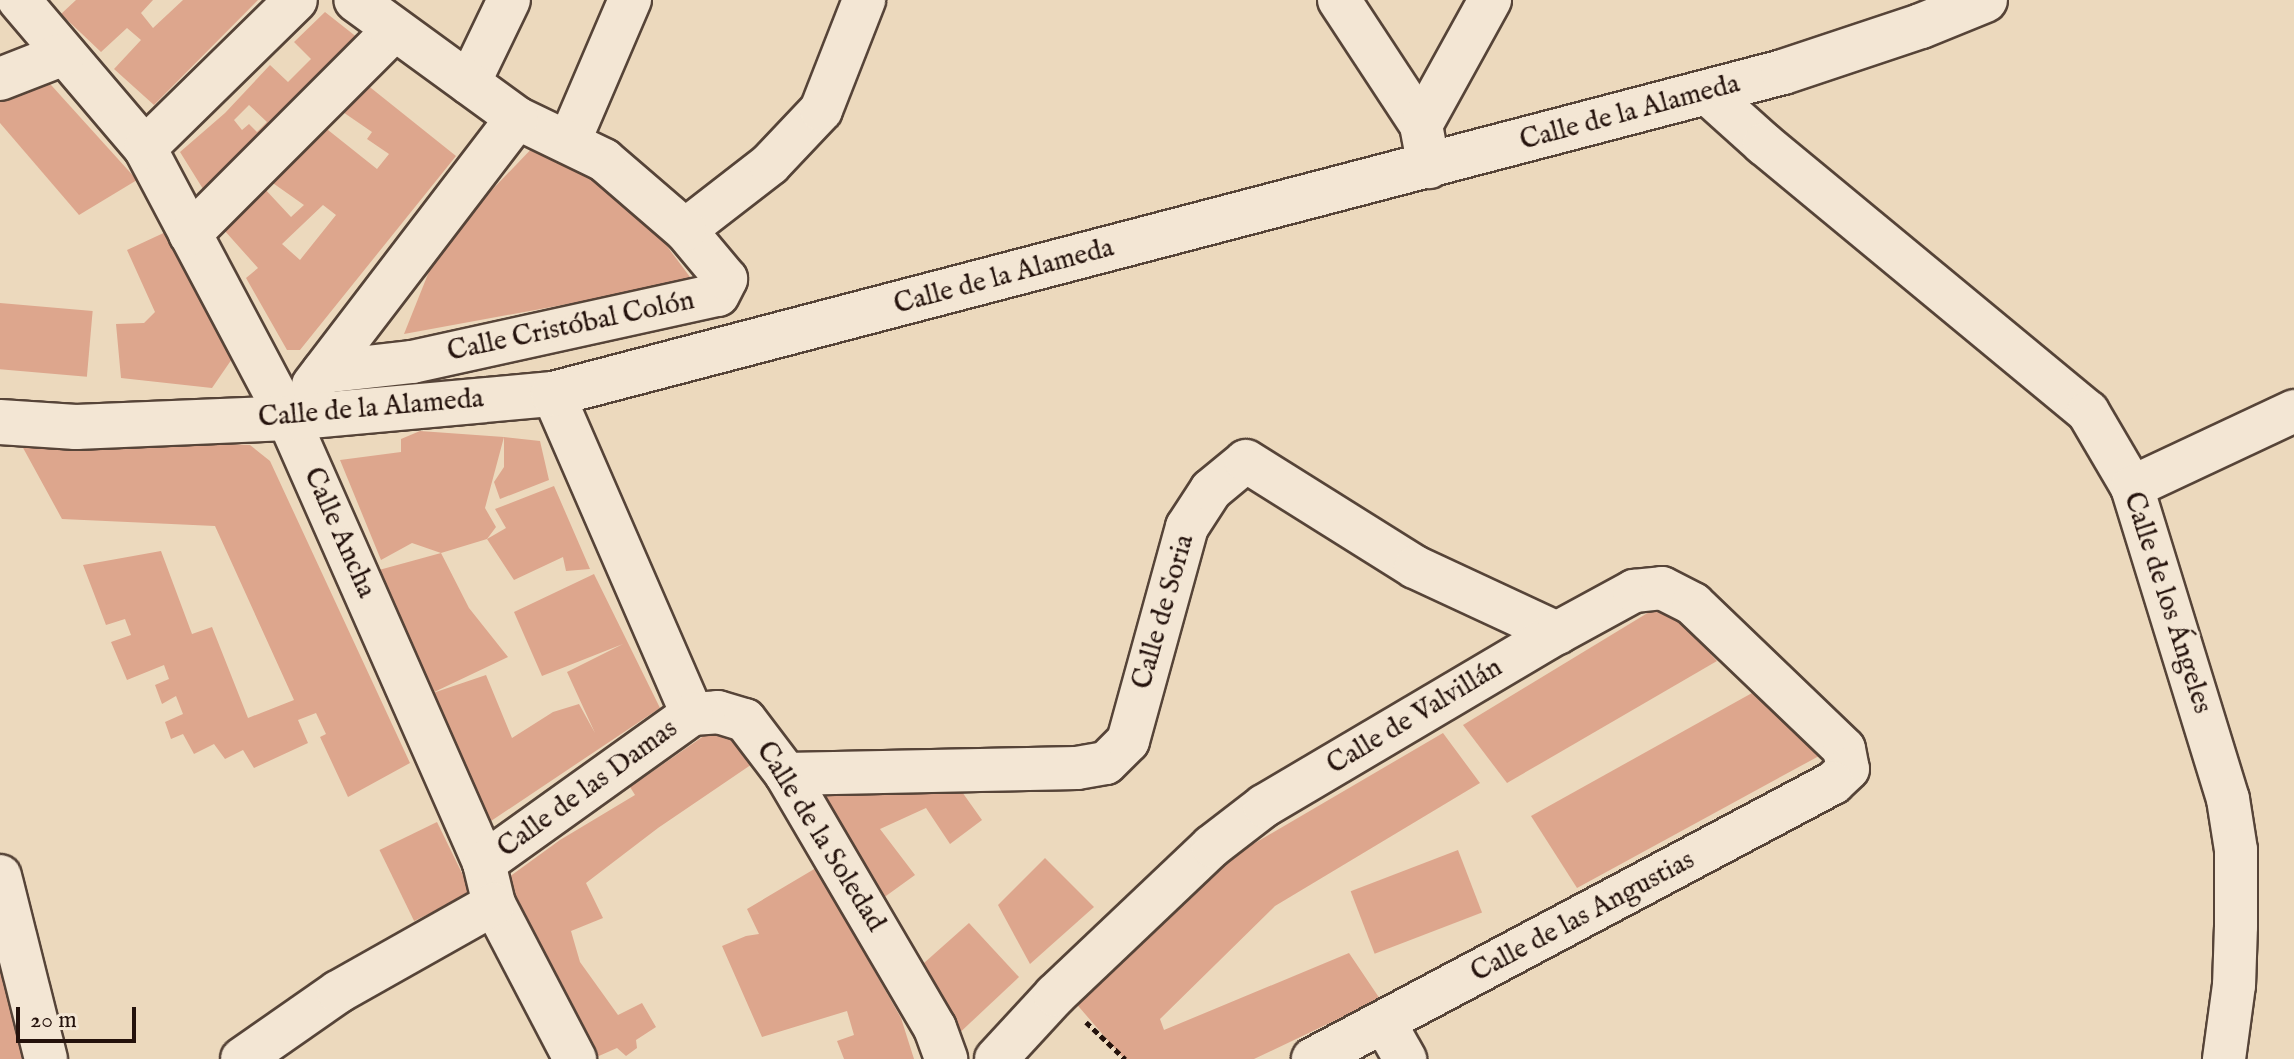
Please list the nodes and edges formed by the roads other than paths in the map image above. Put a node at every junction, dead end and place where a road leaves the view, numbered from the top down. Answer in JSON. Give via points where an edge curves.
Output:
{"nodes":[{"id":1,"x":296,"y":0,"type":"edge"},
{"id":2,"x":355,"y":0,"type":"edge"},
{"id":3,"x":509,"y":0,"type":"edge"},
{"id":4,"x":630,"y":0,"type":"edge"},
{"id":5,"x":864,"y":0,"type":"edge"},
{"id":6,"x":1339,"y":0,"type":"edge"},
{"id":7,"x":1490,"y":0,"type":"edge"},
{"id":8,"x":1985,"y":0,"type":"edge"},
{"id":9,"x":29,"y":4,"type":"edge"},
{"id":10,"x":394,"y":30,"type":"junction"},
{"id":11,"x":64,"y":54,"type":"junction"},
{"id":12,"x":0,"y":79,"type":"edge"},
{"id":13,"x":469,"y":83,"type":"junction"},
{"id":14,"x":1706,"y":92,"type":"junction"},
{"id":15,"x":517,"y":118,"type":"junction"},
{"id":16,"x":569,"y":142,"type":"junction"},
{"id":17,"x":1425,"y":146,"type":"junction"},
{"id":18,"x":145,"y":148,"type":"junction"},
{"id":19,"x":685,"y":230,"type":"junction"},
{"id":20,"x":190,"y":234,"type":"junction"},
{"id":21,"x":323,"y":372,"type":"junction"},
{"id":22,"x":553,"y":394,"type":"junction"},
{"id":23,"x":2294,"y":411,"type":"edge"},
{"id":24,"x":288,"y":418,"type":"junction"},
{"id":25,"x":0,"y":422,"type":"edge"},
{"id":26,"x":2132,"y":487,"type":"junction"},
{"id":27,"x":1557,"y":633,"type":"junction"},
{"id":28,"x":692,"y":714,"type":"junction"},
{"id":29,"x":1848,"y":769,"type":"joint"},
{"id":30,"x":786,"y":774,"type":"junction"},
{"id":31,"x":484,"y":863,"type":"junction"},
{"id":32,"x":0,"y":876,"type":"edge"},
{"id":33,"x":494,"y":904,"type":"junction"},
{"id":34,"x":1384,"y":1022,"type":"junction"},
{"id":35,"x":46,"y":1059,"type":"edge"},
{"id":36,"x":242,"y":1059,"type":"edge"},
{"id":37,"x":575,"y":1059,"type":"edge"},
{"id":38,"x":946,"y":1059,"type":"edge"},
{"id":39,"x":996,"y":1059,"type":"edge"},
{"id":40,"x":1313,"y":1059,"type":"edge"},
{"id":41,"x":1405,"y":1059,"type":"edge"},
{"id":42,"x":2224,"y":1059,"type":"edge"}],
"edges":[{"from":1,"to":18,"type":"street"},
{"from":2,"to":10,"type":"street","name":"Calle Cristóbal Colón"},
{"from":3,"to":13,"type":"street"},
{"from":4,"to":16,"type":"street"},
{"from":5,"to":19,"type":"street","via":[[821,110],[770,164]]},
{"from":6,"to":17,"type":"street"},
{"from":7,"to":17,"type":"street"},
{"from":8,"to":14,"type":"street","name":"Calle de la Alameda","via":[[1797,67]]},
{"from":9,"to":11,"type":"street","name":"Calle Ancha"},
{"from":10,"to":13,"type":"street","name":"Calle Cristóbal Colón"},
{"from":10,"to":20,"type":"street"},
{"from":11,"to":12,"type":"street"},
{"from":11,"to":18,"type":"street","name":"Calle Ancha"},
{"from":13,"to":15,"type":"street","name":"Calle Cristóbal Colón"},
{"from":14,"to":17,"type":"street","name":"Calle de la Alameda"},
{"from":14,"to":26,"type":"street","name":"Calle de los Ángeles","via":[[2088,412]]},
{"from":15,"to":16,"type":"street","name":"Calle Cristóbal Colón"},
{"from":15,"to":21,"type":"street"},
{"from":16,"to":19,"type":"street","name":"Calle Cristóbal Colón","via":[[604,160]]},
{"from":17,"to":22,"type":"street","name":"Calle de la Alameda"},
{"from":18,"to":20,"type":"street","name":"Calle Ancha"},
{"from":19,"to":21,"type":"street","name":"Calle Cristóbal Colón","via":[[726,279],[718,295],[412,362]]},
{"from":20,"to":24,"type":"street","name":"Calle Ancha"},
{"from":21,"to":24,"type":"street"},
{"from":22,"to":24,"type":"street","name":"Calle de la Alameda"},
{"from":22,"to":28,"type":"street"},
{"from":23,"to":26,"type":"street"},
{"from":24,"to":25,"type":"street","name":"Calle de la Alameda","via":[[76,427]]},
{"from":24,"to":31,"type":"street","name":"Calle Ancha"},
{"from":26,"to":42,"type":"street","name":"Calle de los Ángeles","via":[[2228,799],[2236,850],[2234,985]]},
{"from":27,"to":29,"type":"street","name":"Calle de Valvillán","via":[[1634,591],[1662,588],[1693,604],[1844,749]]},
{"from":27,"to":30,"type":"street","name":"Calle de Soria","via":[[1415,567],[1246,461],[1211,490],[1187,527],[1128,741],[1106,763],[1077,768]]},
{"from":27,"to":39,"type":"street","name":"Calle de Valvillán","via":[[1264,806],[1212,846],[1055,995]]},
{"from":28,"to":30,"type":"street","name":"Calle de la Soledad","via":[[718,712],[745,720]]},
{"from":28,"to":31,"type":"street","name":"Calle de las Damas"},
{"from":29,"to":34,"type":"street","name":"Calle de las Angustias","via":[[1833,783]]},
{"from":30,"to":38,"type":"street","name":"Calle de la Soledad","via":[[935,1028]]},
{"from":31,"to":33,"type":"street","name":"Calle Ancha"},
{"from":32,"to":35,"type":"street"},
{"from":33,"to":36,"type":"street","via":[[338,992]]},
{"from":33,"to":37,"type":"street","name":"Calle Ancha"},
{"from":34,"to":40,"type":"street","name":"Calle de las Angustias"},
{"from":34,"to":41,"type":"street"}]}
